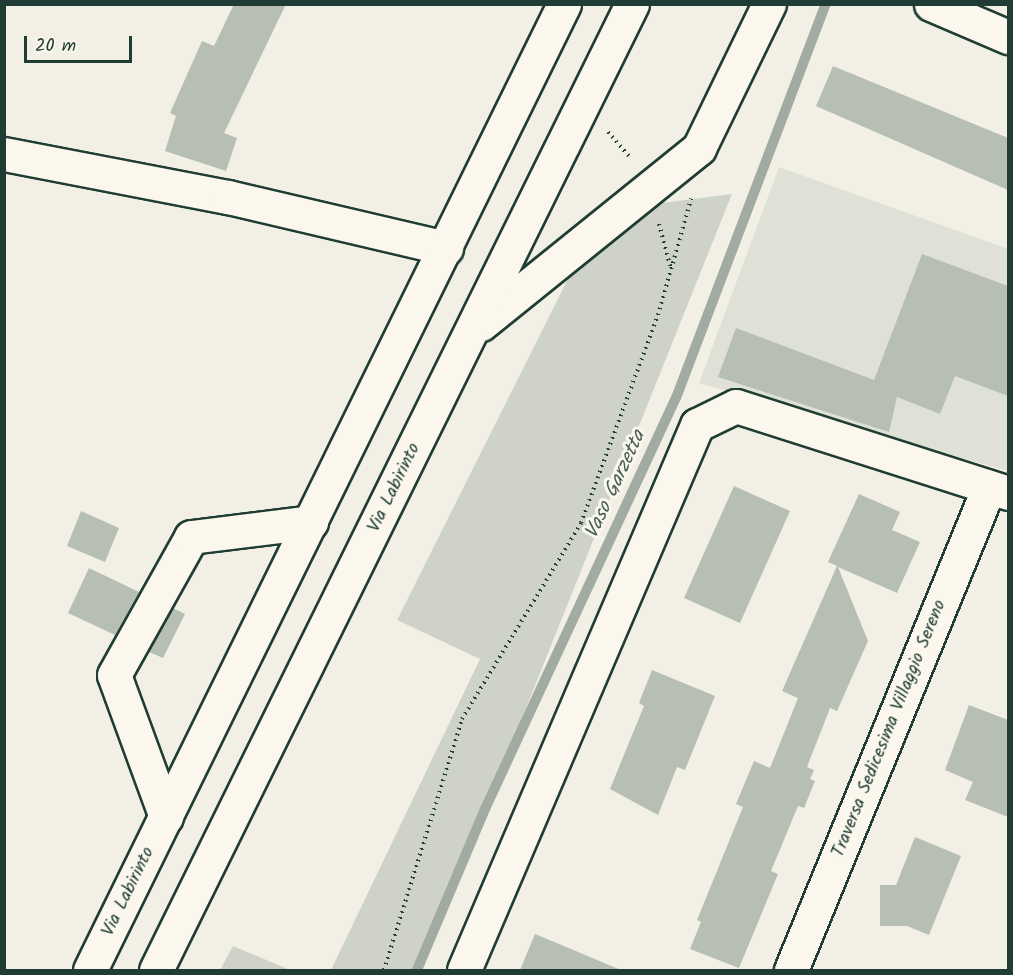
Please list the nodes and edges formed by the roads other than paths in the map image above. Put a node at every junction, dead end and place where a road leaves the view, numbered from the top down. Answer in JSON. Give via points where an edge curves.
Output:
{"nodes":[{"id":1,"x":564,"y":4,"type":"edge"},
{"id":2,"x":633,"y":4,"type":"edge"},
{"id":3,"x":769,"y":4,"type":"edge"},
{"id":4,"x":932,"y":4,"type":"edge"},
{"id":5,"x":1008,"y":37,"type":"edge"},
{"id":6,"x":4,"y":154,"type":"edge"},
{"id":7,"x":446,"y":248,"type":"junction"},
{"id":8,"x":473,"y":330,"type":"junction"},
{"id":9,"x":999,"y":490,"type":"edge"},
{"id":10,"x":312,"y":522,"type":"junction"},
{"id":11,"x":166,"y":817,"type":"junction"},
{"id":12,"x":90,"y":970,"type":"edge"},
{"id":13,"x":156,"y":970,"type":"edge"},
{"id":14,"x":464,"y":970,"type":"edge"},
{"id":15,"x":791,"y":970,"type":"edge"}],
"edges":[{"from":1,"to":7,"type":"street","name":"Via Labirinto"},
{"from":2,"to":8,"type":"street","name":"Via Labirinto"},
{"from":3,"to":8,"type":"street","via":[[699,148]]},
{"from":4,"to":5,"type":"street"},
{"from":6,"to":7,"type":"street","via":[[228,197]]},
{"from":7,"to":10,"type":"street","name":"Via Labirinto"},
{"from":8,"to":13,"type":"street","name":"Via Labirinto"},
{"from":9,"to":14,"type":"street","via":[[736,406],[697,425]]},
{"from":9,"to":15,"type":"street","name":"Traversa Sedicesima Villaggio Sereno"},
{"from":10,"to":11,"type":"street","name":"Via Labirinto"},
{"from":10,"to":11,"type":"street","via":[[191,537],[114,675]]},
{"from":11,"to":12,"type":"street","name":"Via Labirinto"}]}
